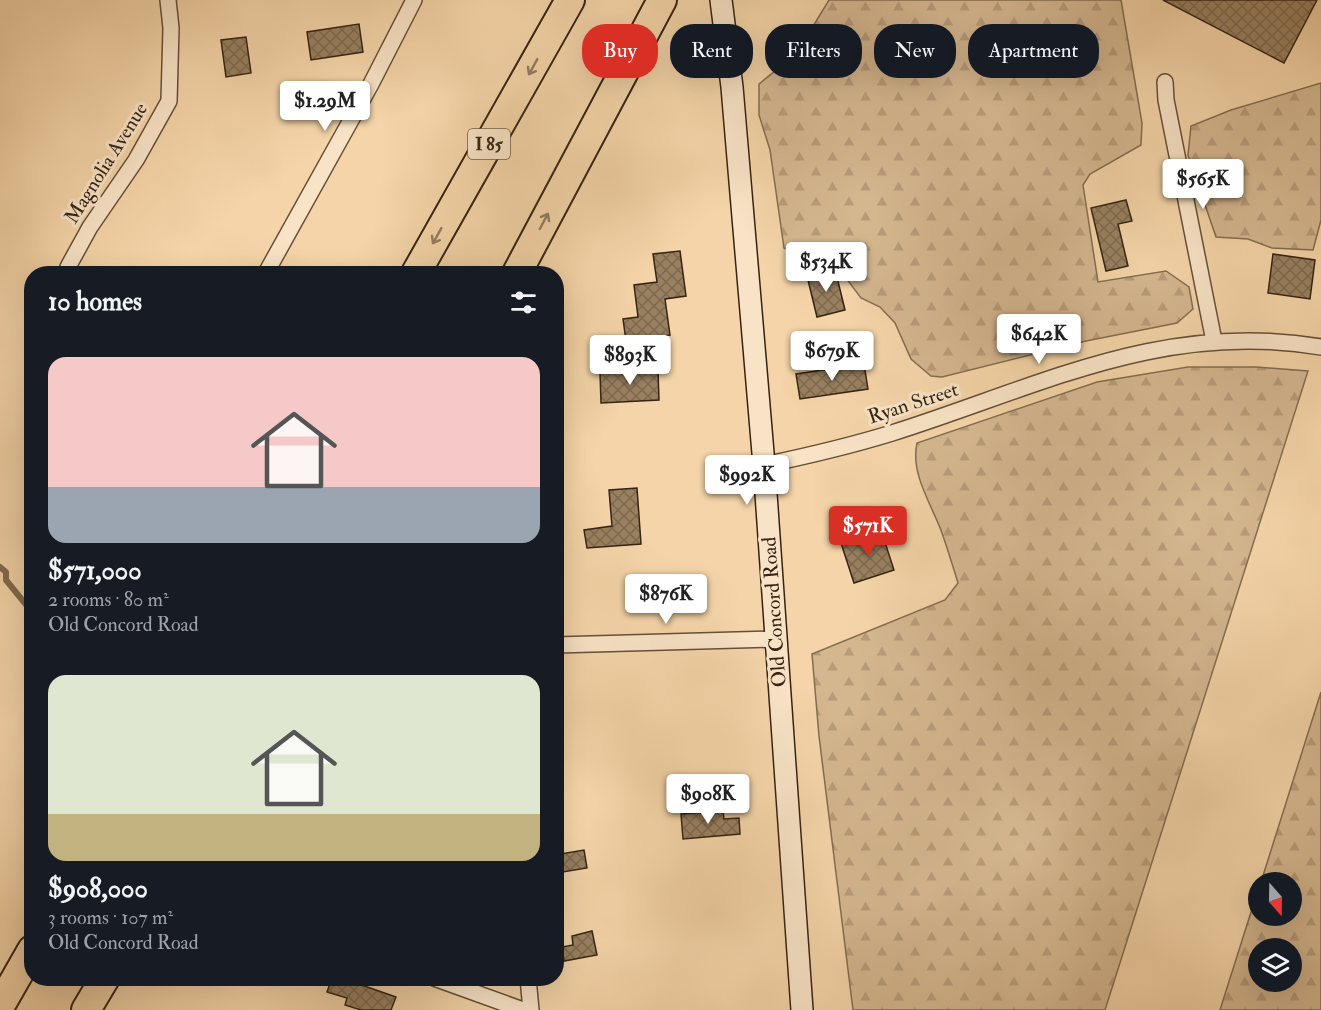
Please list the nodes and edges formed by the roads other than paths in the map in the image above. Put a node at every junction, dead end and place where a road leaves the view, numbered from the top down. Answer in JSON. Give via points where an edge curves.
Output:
{"nodes":[{"id":1,"x":168,"y":0,"type":"edge"},
{"id":2,"x":414,"y":0,"type":"edge"},
{"id":3,"x":662,"y":0,"type":"edge"},
{"id":4,"x":721,"y":0,"type":"edge"},
{"id":5,"x":566,"y":8,"type":"edge"},
{"id":6,"x":1165,"y":82,"type":"dead end"},
{"id":7,"x":69,"y":266,"type":"edge"},
{"id":8,"x":270,"y":266,"type":"edge"},
{"id":9,"x":420,"y":266,"type":"edge"},
{"id":10,"x":521,"y":266,"type":"edge"},
{"id":11,"x":1214,"y":341,"type":"junction"},
{"id":12,"x":1321,"y":347,"type":"edge"},
{"id":13,"x":764,"y":465,"type":"junction"},
{"id":14,"x":776,"y":639,"type":"junction"},
{"id":15,"x":564,"y":645,"type":"edge"},
{"id":16,"x":24,"y":964,"type":"edge"},
{"id":17,"x":100,"y":986,"type":"edge"},
{"id":18,"x":456,"y":986,"type":"edge"},
{"id":19,"x":529,"y":986,"type":"edge"},
{"id":20,"x":0,"y":1006,"type":"edge"},
{"id":21,"x":86,"y":1010,"type":"edge"},
{"id":22,"x":523,"y":1010,"type":"edge"},
{"id":23,"x":531,"y":1010,"type":"edge"},
{"id":24,"x":801,"y":1010,"type":"edge"}],
"edges":[{"from":1,"to":7,"type":"street","name":"Magnolia Avenue","via":[[169,101]]},
{"from":2,"to":8,"type":"street"},
{"from":10,"to":3,"type":"highway","one_way":true},
{"from":4,"to":13,"type":"main road","name":"Old Concord Road"},
{"from":5,"to":9,"type":"highway","number":"I 85","one_way":true},
{"from":6,"to":11,"type":"street"},
{"from":11,"to":12,"type":"street","name":"Ryan Street","via":[[1291,342]]},
{"from":11,"to":13,"type":"street","name":"Ryan Street","via":[[1112,358],[892,433]]},
{"from":13,"to":14,"type":"main road","name":"Old Concord Road"},
{"from":14,"to":15,"type":"street"},
{"from":14,"to":24,"type":"main road","name":"Old Concord Road"},
{"from":16,"to":20,"type":"highway"},
{"from":17,"to":21,"type":"highway"},
{"from":18,"to":22,"type":"street"},
{"from":19,"to":23,"type":"street"}]}
